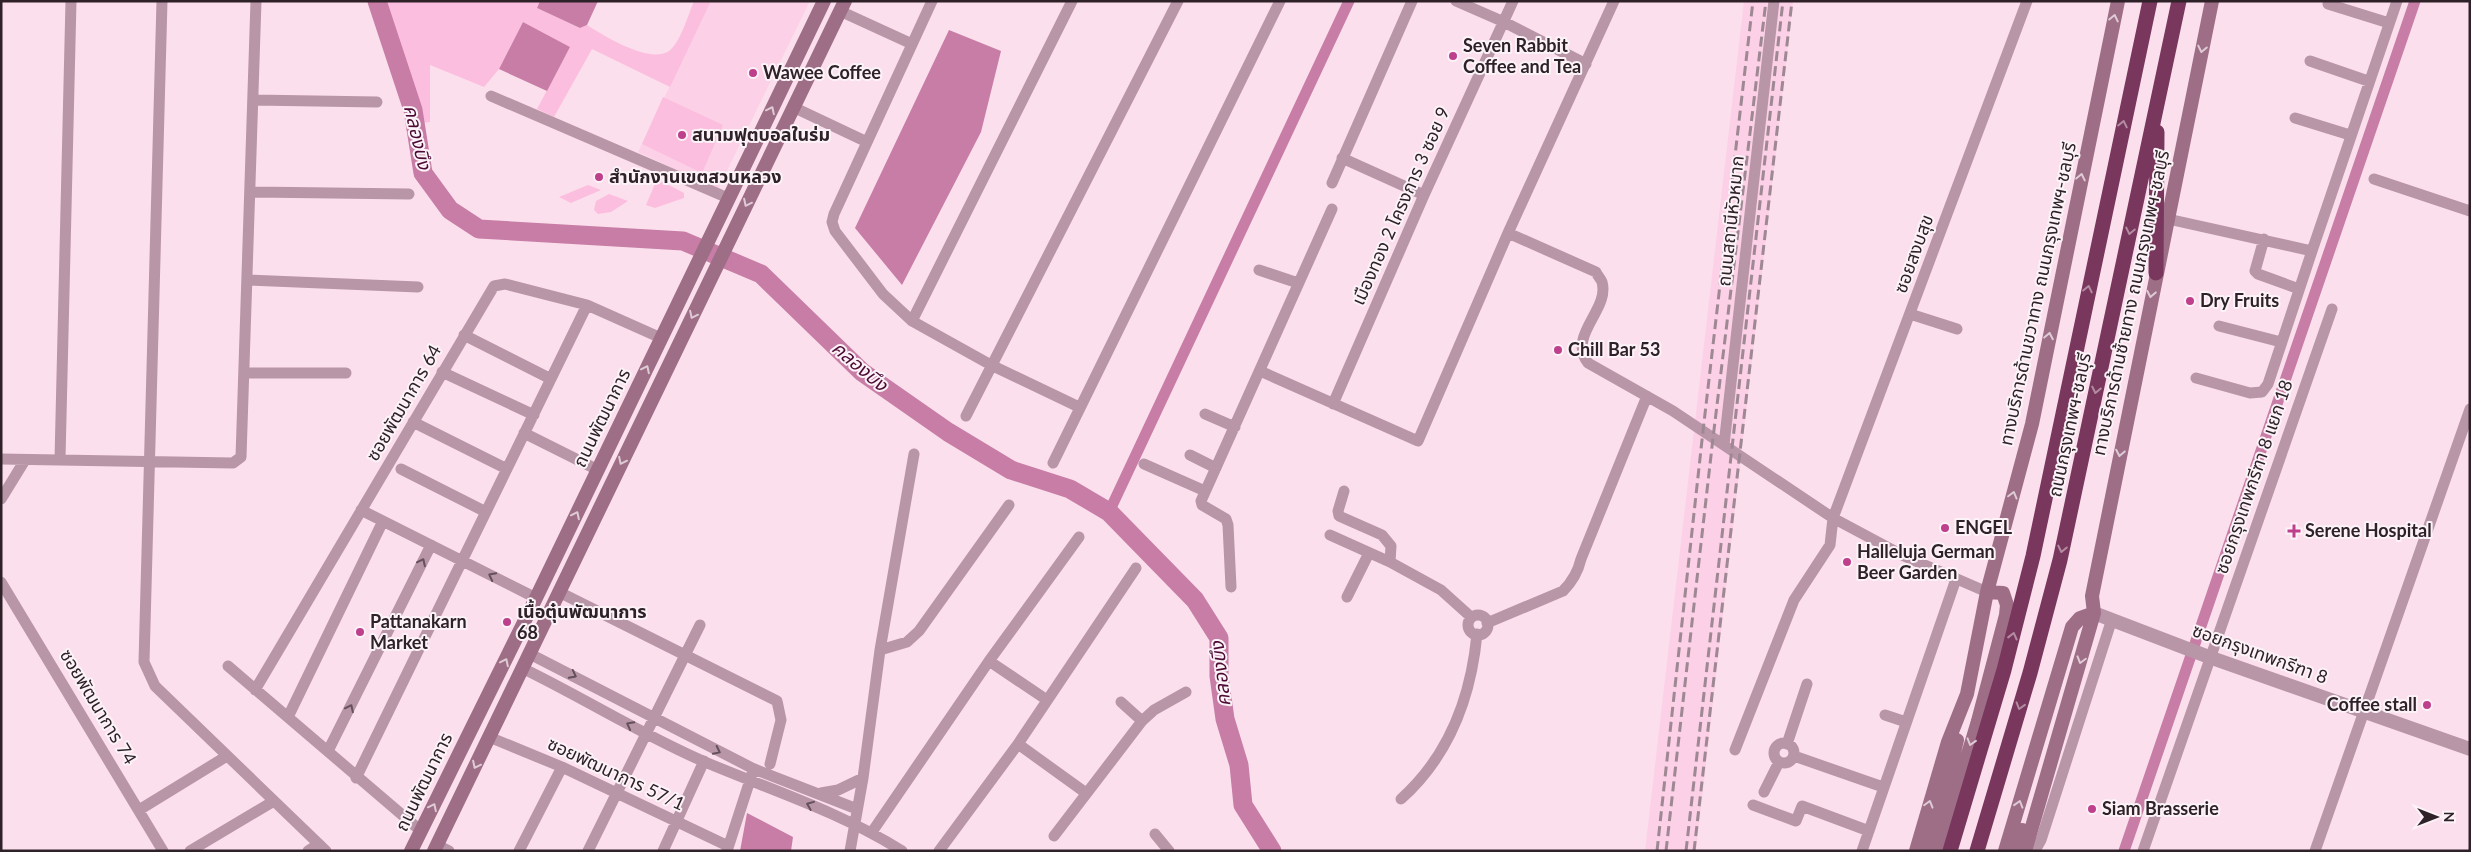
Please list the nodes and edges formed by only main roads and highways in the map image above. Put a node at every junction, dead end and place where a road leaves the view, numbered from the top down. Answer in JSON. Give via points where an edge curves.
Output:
{"nodes":[{"id":1,"x":824,"y":1,"type":"edge"},
{"id":2,"x":2118,"y":1,"type":"edge"},
{"id":3,"x":2140,"y":1,"type":"edge"},
{"id":4,"x":2150,"y":1,"type":"edge"},
{"id":5,"x":2179,"y":1,"type":"edge"},
{"id":6,"x":2212,"y":1,"type":"edge"},
{"id":7,"x":842,"y":6,"type":"edge"},
{"id":8,"x":800,"y":52,"type":"junction"},
{"id":9,"x":816,"y":60,"type":"junction"},
{"id":10,"x":2130,"y":91,"type":"junction"},
{"id":11,"x":2158,"y":98,"type":"junction"},
{"id":12,"x":2156,"y":273,"type":"junction"},
{"id":13,"x":1987,"y":592,"type":"junction"},
{"id":14,"x":536,"y":598,"type":"junction"},
{"id":15,"x":552,"y":607,"type":"junction"},
{"id":16,"x":2094,"y":613,"type":"junction"},
{"id":17,"x":2089,"y":633,"type":"junction"},
{"id":18,"x":2068,"y":639,"type":"junction"},
{"id":19,"x":1967,"y":694,"type":"junction"},
{"id":20,"x":2044,"y":720,"type":"junction"},
{"id":21,"x":2062,"y":726,"type":"junction"},
{"id":22,"x":440,"y":849,"type":"edge"},
{"id":23,"x":2022,"y":850,"type":"edge"},
{"id":24,"x":411,"y":851,"type":"edge"},
{"id":25,"x":1916,"y":851,"type":"edge"},
{"id":26,"x":1928,"y":851,"type":"edge"},
{"id":27,"x":1938,"y":851,"type":"edge"},
{"id":28,"x":1950,"y":851,"type":"edge"},
{"id":29,"x":1977,"y":851,"type":"edge"},
{"id":30,"x":2005,"y":851,"type":"edge"}],
"edges":[{"from":1,"to":8,"type":"main road","name":"ถนนพัฒนาการ"},
{"from":13,"to":2,"type":"main road","name":"ทางบริการด้านขวาทาง ถนนกรุงเทพฯ-ชลบุรี","one_way":true,"via":[[2032,424]]},
{"from":3,"to":10,"type":"highway"},
{"from":4,"to":10,"type":"highway","name":"ถนนกรุงเทพฯ-ชลบุรี"},
{"from":5,"to":11,"type":"highway","name":"ถนนกรุงเทพฯ-ชลบุรี"},
{"from":6,"to":12,"type":"main road","name":"ทางบริการด้านซ้ายทาง ถนนกรุงเทพฯ-ชลบุรี","one_way":true},
{"from":7,"to":9,"type":"main road","name":"ถนนพัฒนาการ"},
{"from":8,"to":9,"type":"main road"},
{"from":14,"to":8,"type":"main road","name":"ถนนพัฒนาการ","one_way":true},
{"from":9,"to":15,"type":"main road","name":"ถนนพัฒนาการ","one_way":true},
{"from":28,"to":10,"type":"highway","name":"ถนนกรุงเทพฯ-ชลบุรี","one_way":true,"via":[[2004,670],[2033,556]]},
{"from":11,"to":12,"type":"highway"},
{"from":11,"to":29,"type":"highway","name":"ถนนกรุงเทพฯ-ชลบุรี","one_way":true,"via":[[2060,560]]},
{"from":12,"to":16,"type":"main road","name":"ทางบริการด้านซ้ายทาง ถนนกรุงเทพฯ-ชลบุรี","one_way":true,"via":[[2092,596]]},
{"from":13,"to":19,"type":"main road","name":"ทางบริการด้านขวาทาง ถนนกรุงเทพฯ-ชลบุรี"},
{"from":13,"to":27,"type":"main road","one_way":true,"via":[[2003,593],[2006,615]]},
{"from":14,"to":15,"type":"main road"},
{"from":24,"to":14,"type":"main road","name":"ถนนพัฒนาการ","one_way":true},
{"from":15,"to":22,"type":"main road","name":"ถนนพัฒนาการ","one_way":true,"via":[[489,737]]},
{"from":16,"to":17,"type":"main road","name":"ทางบริการด้านซ้ายทาง ถนนกรุงเทพฯ-ชลบุรี"},
{"from":16,"to":18,"type":"main road","via":[[2076,622]]},
{"from":17,"to":18,"type":"main road","via":[[2077,632]]},
{"from":17,"to":21,"type":"main road","name":"ทางบริการด้านซ้ายทาง ถนนกรุงเทพฯ-ชลบุรี","one_way":true},
{"from":18,"to":20,"type":"main road"},
{"from":25,"to":19,"type":"main road","name":"ทางบริการด้านขวาทาง ถนนกรุงเทพฯ-ชลบุรี","one_way":true,"via":[[1948,742]]},
{"from":19,"to":26,"type":"main road"},
{"from":20,"to":21,"type":"main road","via":[[2054,718]]},
{"from":30,"to":20,"type":"main road","one_way":true},
{"from":21,"to":23,"type":"main road","name":"ทางบริการด้านซ้ายทาง ถนนกรุงเทพฯ-ชลบุรี"}]}
